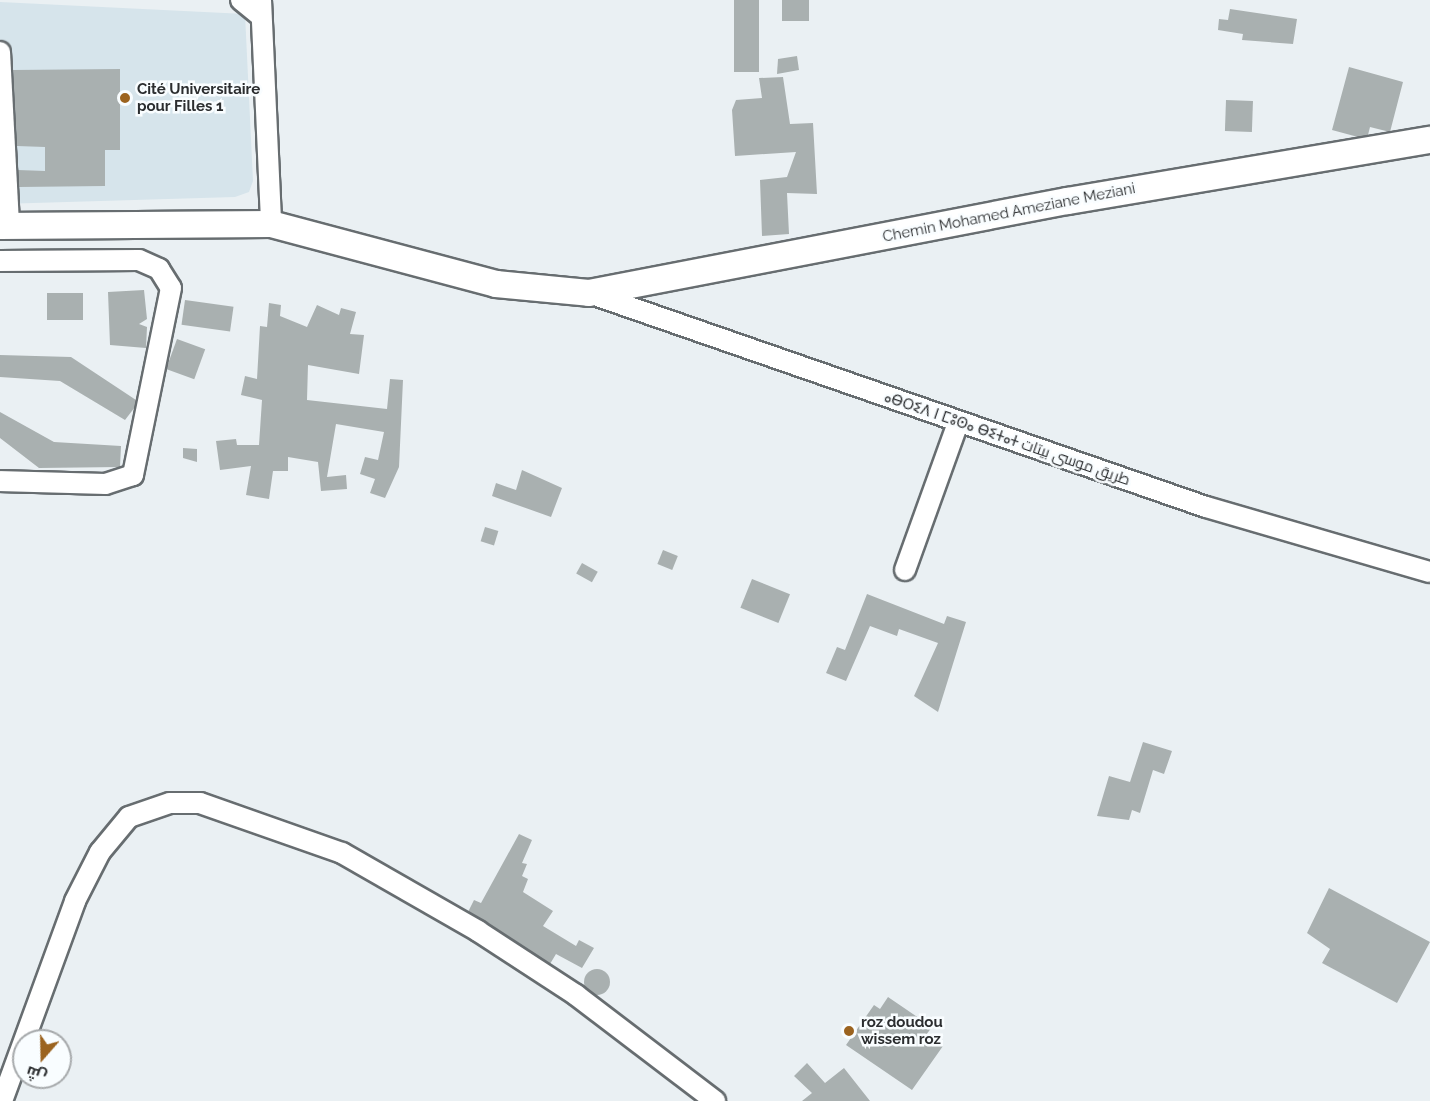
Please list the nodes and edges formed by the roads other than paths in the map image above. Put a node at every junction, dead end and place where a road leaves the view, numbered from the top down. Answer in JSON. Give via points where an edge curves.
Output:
{"nodes":[{"id":1,"x":241,"y":0,"type":"edge"},
{"id":2,"x":261,"y":8,"type":"edge"},
{"id":3,"x":0,"y":52,"type":"edge"},
{"id":4,"x":1430,"y":140,"type":"edge"},
{"id":5,"x":271,"y":224,"type":"junction"},
{"id":6,"x":4,"y":226,"type":"edge"},
{"id":7,"x":0,"y":261,"type":"edge"},
{"id":8,"x":589,"y":294,"type":"junction"},
{"id":9,"x":958,"y":423,"type":"junction"},
{"id":10,"x":0,"y":481,"type":"edge"},
{"id":11,"x":905,"y":570,"type":"dead end"},
{"id":12,"x":1430,"y":572,"type":"edge"},
{"id":13,"x":2,"y":1101,"type":"edge"},
{"id":14,"x":715,"y":1101,"type":"edge"}],
"edges":[{"from":1,"to":2,"type":"street"},
{"from":2,"to":5,"type":"street"},
{"from":3,"to":6,"type":"street"},
{"from":4,"to":8,"type":"main road","name":"Chemin Mohamed Ameziane Meziani","via":[[1068,201]]},
{"from":5,"to":6,"type":"main road","name":"Chemin Mohamed Ameziane Meziani"},
{"from":5,"to":8,"type":"main road","name":"Chemin Mohamed Ameziane Meziani","via":[[496,284]]},
{"from":7,"to":10,"type":"street","via":[[139,260],[159,269],[171,288],[133,475],[105,484]]},
{"from":8,"to":9,"type":"street","name":"ⴰⴱⵔⵉⴷ ⵏ ⵎⵓⵙⴰ ⴱⵉⵜⴰⵜ طريق موسى بيتات"},
{"from":9,"to":11,"type":"street"},
{"from":9,"to":12,"type":"street","name":"ⴰⴱⵔⵉⴷ ⵏ ⵎⵓⵙⴰ ⴱⵉⵜⴰⵜ طريق موسى بيتات","via":[[1206,507]]},
{"from":13,"to":14,"type":"street","via":[[75,901],[100,852],[129,817],[170,803],[200,803],[342,853],[478,931],[576,995]]}]}
